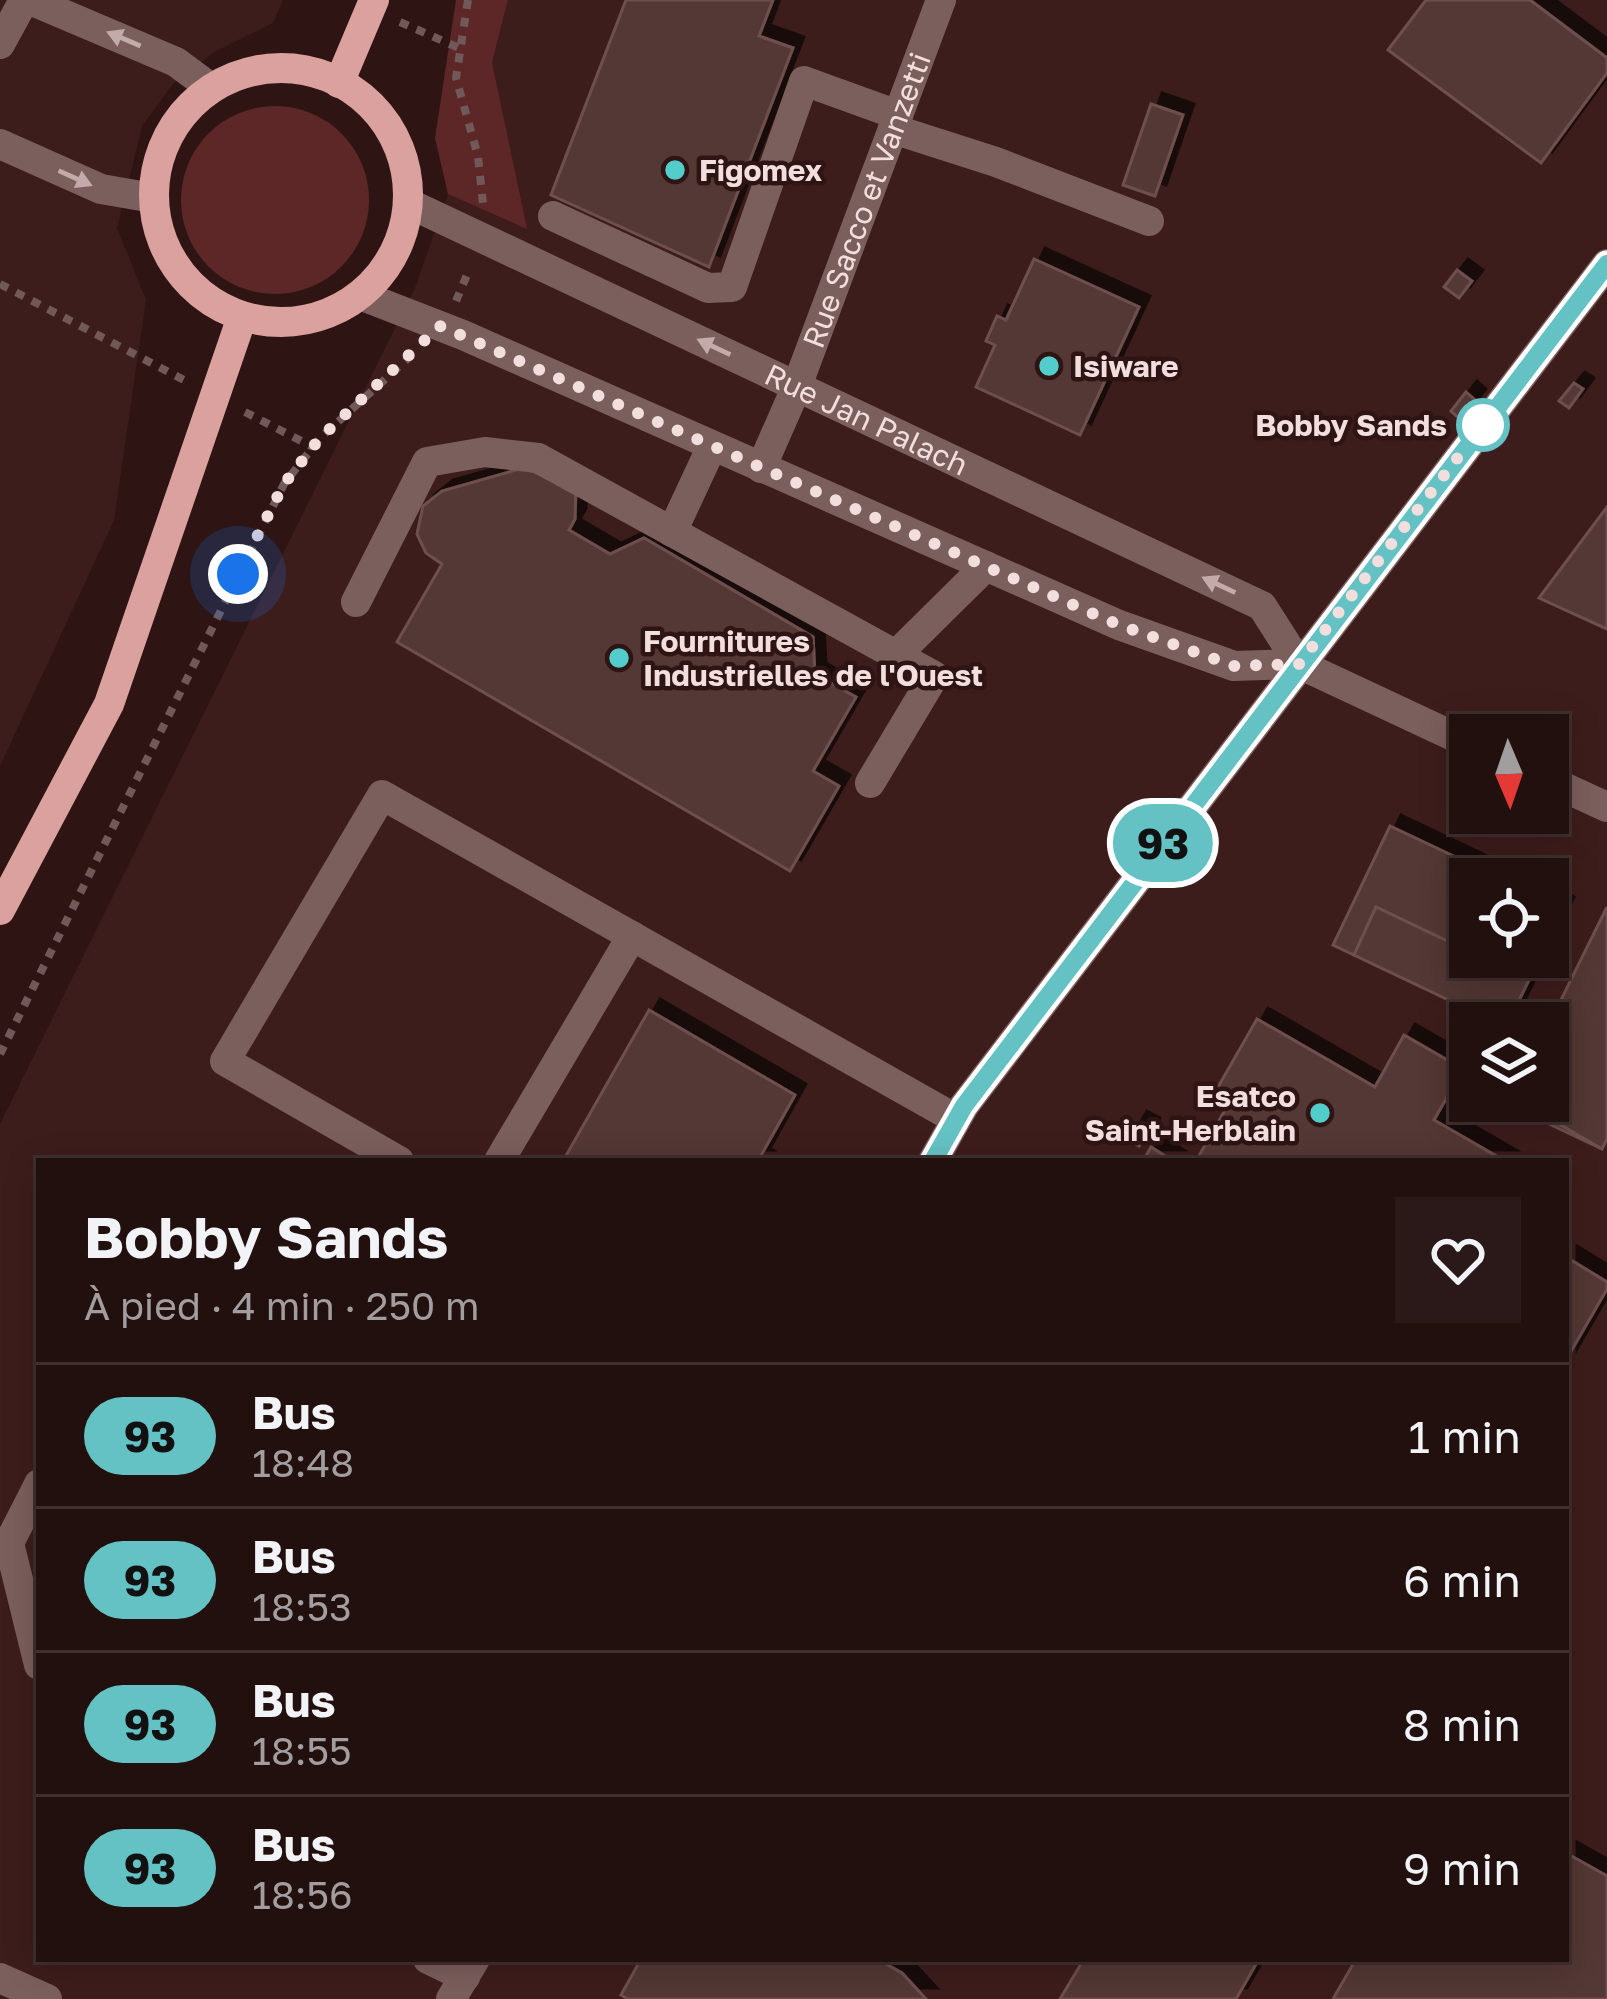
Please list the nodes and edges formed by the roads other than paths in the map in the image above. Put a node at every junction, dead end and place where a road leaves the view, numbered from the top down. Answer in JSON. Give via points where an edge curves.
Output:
{"nodes":[{"id":1,"x":374,"y":0,"type":"edge"},
{"id":2,"x":941,"y":0,"type":"edge"},
{"id":3,"x":18,"y":3,"type":"edge"},
{"id":4,"x":0,"y":44,"type":"edge"},
{"id":5,"x":339,"y":82,"type":"junction"},
{"id":6,"x":212,"y":88,"type":"junction"},
{"id":7,"x":896,"y":122,"type":"junction"},
{"id":8,"x":0,"y":144,"type":"edge"},
{"id":9,"x":153,"y":198,"type":"junction"},
{"id":10,"x":408,"y":202,"type":"junction"},
{"id":11,"x":553,"y":216,"type":"dead end"},
{"id":12,"x":1149,"y":221,"type":"dead end"},
{"id":13,"x":1607,"y":264,"type":"edge"},
{"id":14,"x":360,"y":295,"type":"junction"},
{"id":15,"x":242,"y":317,"type":"junction"},
{"id":16,"x":797,"y":386,"type":"junction"},
{"id":17,"x":712,"y":446,"type":"junction"},
{"id":18,"x":761,"y":468,"type":"junction"},
{"id":19,"x":673,"y":532,"type":"junction"},
{"id":20,"x":986,"y":566,"type":"junction"},
{"id":21,"x":356,"y":602,"type":"dead end"},
{"id":22,"x":896,"y":655,"type":"junction"},
{"id":23,"x":1299,"y":664,"type":"junction"},
{"id":24,"x":1449,"y":734,"type":"edge"},
{"id":25,"x":870,"y":783,"type":"dead end"},
{"id":26,"x":1569,"y":790,"type":"edge"},
{"id":27,"x":1607,"y":807,"type":"edge"},
{"id":28,"x":0,"y":910,"type":"edge"},
{"id":29,"x":632,"y":935,"type":"junction"},
{"id":30,"x":956,"y":1119,"type":"junction"},
{"id":31,"x":394,"y":1158,"type":"edge"},
{"id":32,"x":501,"y":1158,"type":"edge"},
{"id":33,"x":935,"y":1158,"type":"edge"},
{"id":34,"x":36,"y":1490,"type":"edge"},
{"id":35,"x":36,"y":1652,"type":"edge"},
{"id":36,"x":434,"y":1962,"type":"edge"},
{"id":37,"x":0,"y":1978,"type":"edge"},
{"id":38,"x":464,"y":1978,"type":"edge"},
{"id":39,"x":47,"y":1999,"type":"edge"}],
"edges":[{"from":1,"to":5,"type":"main road"},
{"from":2,"to":7,"type":"street","name":"Rue Sacco et Vanzetti"},
{"from":3,"to":4,"type":"street"},
{"from":6,"to":3,"type":"street","one_way":true,"via":[[176,62]]},
{"from":5,"to":6,"type":"main road","via":[[274,68]]},
{"from":5,"to":10,"type":"main road","via":[[373,107],[396,141]]},
{"from":6,"to":9,"type":"main road","via":[[168,136]]},
{"from":7,"to":11,"type":"street","via":[[804,81],[732,287],[708,288]]},
{"from":7,"to":12,"type":"street"},
{"from":7,"to":16,"type":"street","name":"Rue Sacco et Vanzetti"},
{"from":8,"to":9,"type":"street","one_way":true,"via":[[101,189]]},
{"from":9,"to":15,"type":"main road","via":[[178,272]]},
{"from":10,"to":14,"type":"main road","via":[[394,254]]},
{"from":16,"to":10,"type":"street","name":"Rue Jan Palach","one_way":true},
{"from":13,"to":23,"type":"street"},
{"from":14,"to":15,"type":"main road","via":[[303,320]]},
{"from":14,"to":17,"type":"street"},
{"from":15,"to":28,"type":"main road","via":[[109,704]]},
{"from":16,"to":18,"type":"street","name":"Rue Sacco et Vanzetti"},
{"from":23,"to":16,"type":"street","name":"Rue Jan Palach","one_way":true,"via":[[1262,606]]},
{"from":17,"to":18,"type":"street"},
{"from":17,"to":19,"type":"street"},
{"from":18,"to":20,"type":"street"},
{"from":19,"to":21,"type":"street","via":[[538,458],[485,452],[427,462]]},
{"from":19,"to":22,"type":"street"},
{"from":20,"to":22,"type":"street"},
{"from":20,"to":23,"type":"street","via":[[1234,666]]},
{"from":22,"to":25,"type":"street","via":[[934,676]]},
{"from":23,"to":24,"type":"street"},
{"from":23,"to":30,"type":"street"},
{"from":26,"to":27,"type":"street"},
{"from":29,"to":30,"type":"street"},
{"from":29,"to":31,"type":"street","via":[[382,795],[225,1061]]},
{"from":29,"to":32,"type":"street"},
{"from":30,"to":33,"type":"street"},
{"from":34,"to":35,"type":"street","via":[[10,1543]]},
{"from":36,"to":38,"type":"street"},
{"from":37,"to":39,"type":"street"}]}
